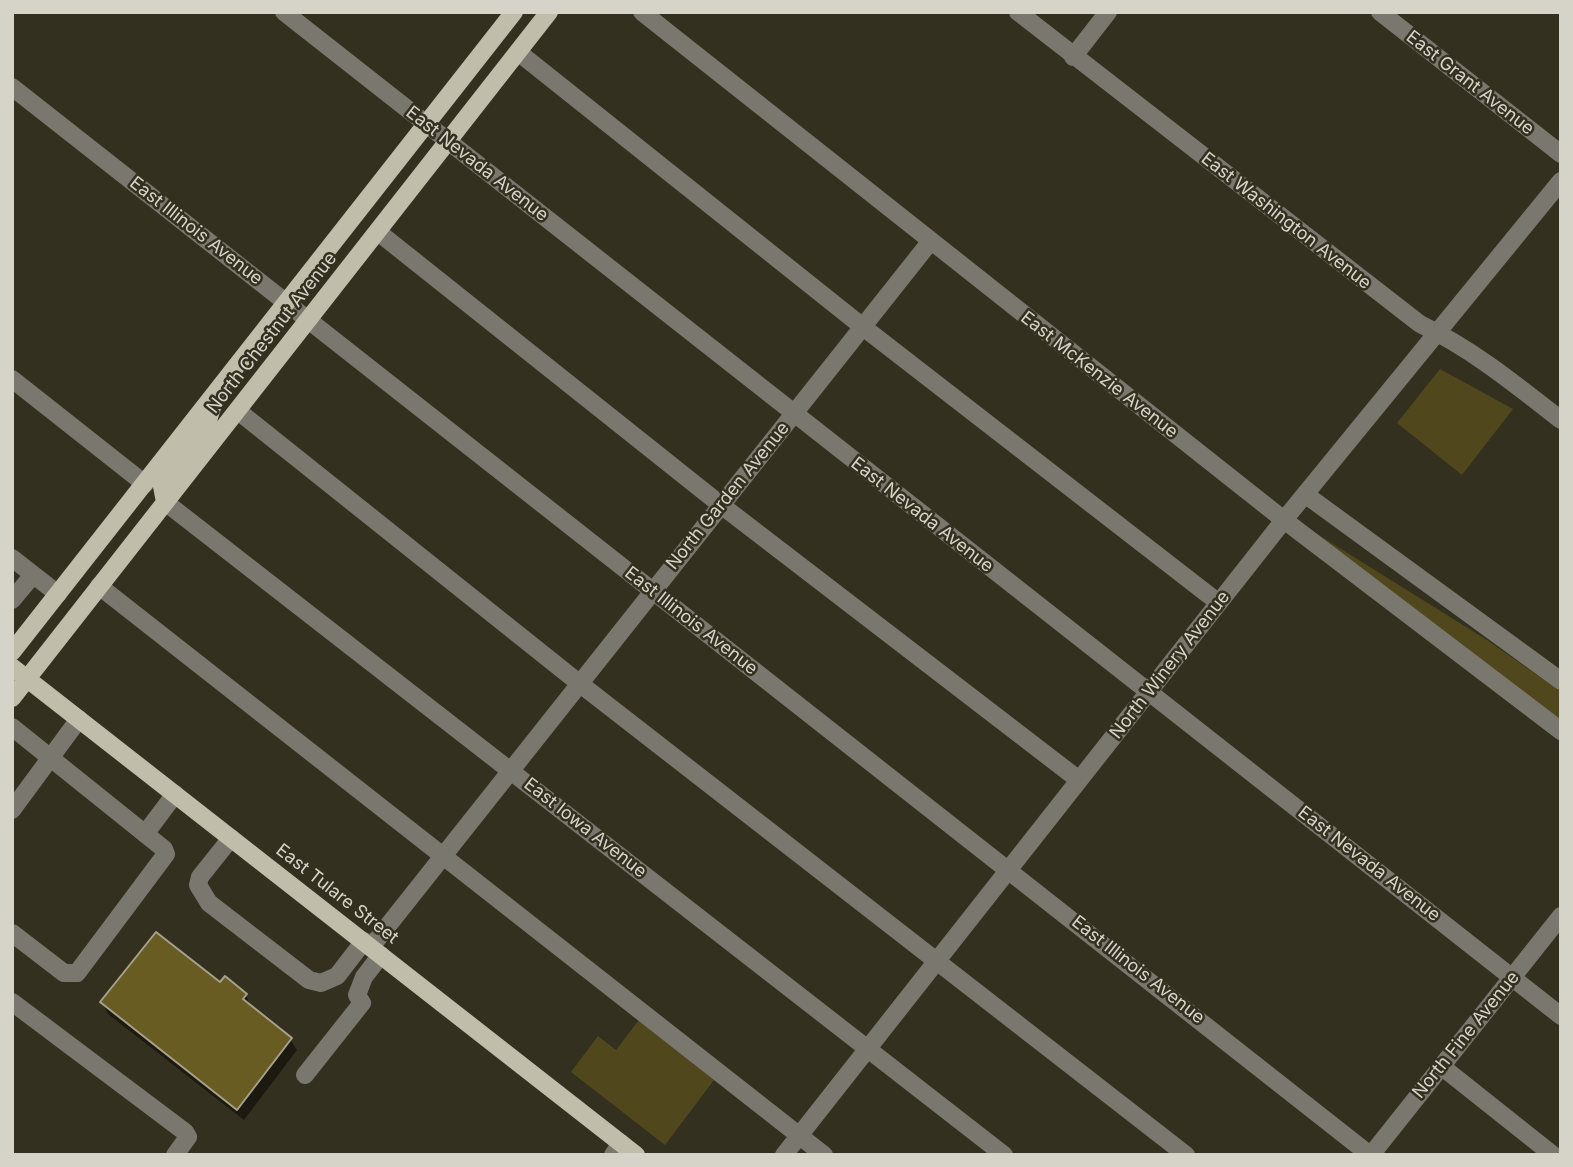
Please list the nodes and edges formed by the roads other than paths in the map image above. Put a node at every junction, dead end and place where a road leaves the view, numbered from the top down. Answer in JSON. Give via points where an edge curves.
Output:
{"nodes":[{"id":1,"x":284,"y":12,"type":"edge"},
{"id":2,"x":514,"y":12,"type":"edge"},
{"id":3,"x":550,"y":12,"type":"edge"},
{"id":4,"x":642,"y":12,"type":"edge"},
{"id":5,"x":1017,"y":12,"type":"edge"},
{"id":6,"x":1108,"y":12,"type":"edge"},
{"id":7,"x":1380,"y":12,"type":"edge"},
{"id":8,"x":518,"y":52,"type":"junction"},
{"id":9,"x":1073,"y":57,"type":"junction"},
{"id":10,"x":12,"y":87,"type":"edge"},
{"id":11,"x":426,"y":123,"type":"junction"},
{"id":12,"x":449,"y":141,"type":"junction"},
{"id":13,"x":1561,"y":154,"type":"edge"},
{"id":14,"x":1561,"y":181,"type":"edge"},
{"id":15,"x":378,"y":232,"type":"junction"},
{"id":16,"x":930,"y":242,"type":"junction"},
{"id":17,"x":287,"y":302,"type":"junction"},
{"id":18,"x":309,"y":319,"type":"junction"},
{"id":19,"x":863,"y":327,"type":"junction"},
{"id":20,"x":1436,"y":332,"type":"junction"},
{"id":21,"x":12,"y":379,"type":"edge"},
{"id":22,"x":215,"y":394,"type":"junction"},
{"id":23,"x":238,"y":411,"type":"junction"},
{"id":24,"x":793,"y":415,"type":"junction"},
{"id":25,"x":1561,"y":420,"type":"edge"},
{"id":26,"x":145,"y":484,"type":"junction"},
{"id":27,"x":1306,"y":495,"type":"junction"},
{"id":28,"x":165,"y":502,"type":"junction"},
{"id":29,"x":721,"y":505,"type":"junction"},
{"id":30,"x":1284,"y":520,"type":"junction"},
{"id":31,"x":12,"y":558,"type":"edge"},
{"id":32,"x":33,"y":575,"type":"junction"},
{"id":33,"x":99,"y":586,"type":"junction"},
{"id":34,"x":651,"y":591,"type":"junction"},
{"id":35,"x":58,"y":594,"type":"junction"},
{"id":36,"x":12,"y":600,"type":"edge"},
{"id":37,"x":1219,"y":603,"type":"junction"},
{"id":38,"x":12,"y":652,"type":"edge"},
{"id":39,"x":12,"y":667,"type":"edge"},
{"id":40,"x":27,"y":679,"type":"junction"},
{"id":41,"x":1561,"y":681,"type":"edge"},
{"id":42,"x":579,"y":683,"type":"junction"},
{"id":43,"x":1150,"y":691,"type":"junction"},
{"id":44,"x":12,"y":698,"type":"edge"},
{"id":45,"x":79,"y":719,"type":"junction"},
{"id":46,"x":12,"y":727,"type":"edge"},
{"id":47,"x":1561,"y":731,"type":"edge"},
{"id":48,"x":51,"y":758,"type":"junction"},
{"id":49,"x":511,"y":770,"type":"junction"},
{"id":50,"x":1079,"y":780,"type":"junction"},
{"id":51,"x":175,"y":794,"type":"junction"},
{"id":52,"x":17,"y":804,"type":"edge"},
{"id":53,"x":145,"y":834,"type":"junction"},
{"id":54,"x":231,"y":838,"type":"junction"},
{"id":55,"x":441,"y":856,"type":"junction"},
{"id":56,"x":1010,"y":869,"type":"junction"},
{"id":57,"x":1561,"y":916,"type":"edge"},
{"id":58,"x":12,"y":933,"type":"edge"},
{"id":59,"x":372,"y":948,"type":"junction"},
{"id":60,"x":938,"y":961,"type":"junction"},
{"id":61,"x":1512,"y":977,"type":"junction"},
{"id":62,"x":12,"y":1002,"type":"edge"},
{"id":63,"x":1561,"y":1016,"type":"edge"},
{"id":64,"x":868,"y":1047,"type":"junction"},
{"id":65,"x":1441,"y":1066,"type":"junction"},
{"id":66,"x":305,"y":1075,"type":"dead end"},
{"id":67,"x":799,"y":1136,"type":"junction"},
{"id":68,"x":617,"y":1149,"type":"edge"},
{"id":69,"x":175,"y":1155,"type":"edge"},
{"id":70,"x":636,"y":1155,"type":"edge"},
{"id":71,"x":784,"y":1155,"type":"edge"},
{"id":72,"x":824,"y":1155,"type":"edge"},
{"id":73,"x":1004,"y":1155,"type":"edge"},
{"id":74,"x":1186,"y":1155,"type":"edge"},
{"id":75,"x":1371,"y":1155,"type":"edge"},
{"id":76,"x":1553,"y":1155,"type":"edge"}],
"edges":[{"from":1,"to":11,"type":"street","name":"East Nevada Avenue"},
{"from":2,"to":11,"type":"main road","name":"North Chestnut Avenue"},
{"from":3,"to":8,"type":"main road","name":"North Chestnut Avenue"},
{"from":4,"to":16,"type":"street","name":"East McKenzie Avenue"},
{"from":5,"to":9,"type":"street","name":"East Washington Avenue"},
{"from":6,"to":9,"type":"street"},
{"from":7,"to":13,"type":"street","name":"East Grant Avenue"},
{"from":8,"to":12,"type":"main road","name":"North Chestnut Avenue"},
{"from":8,"to":19,"type":"street"},
{"from":9,"to":20,"type":"street","name":"East Washington Avenue","via":[[1409,316]]},
{"from":10,"to":17,"type":"street","name":"East Illinois Avenue"},
{"from":11,"to":12,"type":"street","name":"East Nevada Avenue"},
{"from":11,"to":17,"type":"main road","name":"North Chestnut Avenue"},
{"from":12,"to":15,"type":"main road","name":"North Chestnut Avenue"},
{"from":12,"to":24,"type":"street","name":"East Nevada Avenue"},
{"from":14,"to":20,"type":"street","name":"North Winery Avenue"},
{"from":15,"to":18,"type":"main road","name":"North Chestnut Avenue"},
{"from":15,"to":29,"type":"street"},
{"from":16,"to":19,"type":"street","name":"North Garden Avenue"},
{"from":16,"to":30,"type":"street","name":"East McKenzie Avenue"},
{"from":17,"to":18,"type":"street","name":"East Illinois Avenue"},
{"from":17,"to":22,"type":"main road","name":"North Chestnut Avenue"},
{"from":18,"to":23,"type":"main road","name":"North Chestnut Avenue"},
{"from":18,"to":34,"type":"street","name":"East Illinois Avenue"},
{"from":19,"to":24,"type":"street","name":"North Garden Avenue"},
{"from":19,"to":37,"type":"street"},
{"from":20,"to":25,"type":"street","name":"East Washington Avenue","via":[[1495,368]]},
{"from":20,"to":27,"type":"street","name":"North Winery Avenue"},
{"from":21,"to":26,"type":"street"},
{"from":22,"to":26,"type":"main road","name":"North Chestnut Avenue"},
{"from":22,"to":28,"type":"main road","via":[[207,424],[162,486]]},
{"from":23,"to":28,"type":"main road","name":"North Chestnut Avenue"},
{"from":23,"to":42,"type":"street"},
{"from":24,"to":29,"type":"street","name":"North Garden Avenue"},
{"from":24,"to":43,"type":"street","name":"East Nevada Avenue"},
{"from":26,"to":35,"type":"main road","name":"North Chestnut Avenue"},
{"from":27,"to":30,"type":"street","name":"North Winery Avenue"},
{"from":27,"to":41,"type":"street"},
{"from":28,"to":33,"type":"main road","name":"North Chestnut Avenue"},
{"from":28,"to":49,"type":"street","name":"East Iowa Avenue"},
{"from":29,"to":34,"type":"street","name":"North Garden Avenue"},
{"from":29,"to":50,"type":"street"},
{"from":30,"to":37,"type":"street","name":"North Winery Avenue"},
{"from":30,"to":47,"type":"street","name":"East McKenzie Avenue"},
{"from":31,"to":32,"type":"street"},
{"from":32,"to":35,"type":"street"},
{"from":32,"to":36,"type":"street"},
{"from":33,"to":40,"type":"main road","name":"North Chestnut Avenue"},
{"from":33,"to":55,"type":"street"},
{"from":34,"to":42,"type":"street","name":"North Garden Avenue"},
{"from":34,"to":56,"type":"street","name":"East Illinois Avenue"},
{"from":35,"to":38,"type":"main road","name":"North Chestnut Avenue"},
{"from":37,"to":43,"type":"street","name":"North Winery Avenue"},
{"from":39,"to":40,"type":"main road","name":"East Tulare Street"},
{"from":40,"to":44,"type":"main road","name":"North Chestnut Avenue"},
{"from":40,"to":45,"type":"main road","name":"East Tulare Street"},
{"from":42,"to":49,"type":"street","name":"North Garden Avenue"},
{"from":42,"to":60,"type":"street"},
{"from":43,"to":50,"type":"street","name":"North Winery Avenue"},
{"from":43,"to":61,"type":"street","name":"East Nevada Avenue"},
{"from":45,"to":48,"type":"street"},
{"from":45,"to":51,"type":"main road","name":"East Tulare Street"},
{"from":46,"to":48,"type":"street"},
{"from":48,"to":52,"type":"street"},
{"from":48,"to":53,"type":"street"},
{"from":49,"to":55,"type":"street","name":"North Garden Avenue"},
{"from":49,"to":64,"type":"street","name":"East Iowa Avenue"},
{"from":50,"to":56,"type":"street","name":"North Winery Avenue"},
{"from":51,"to":53,"type":"street"},
{"from":51,"to":54,"type":"main road","name":"East Tulare Street"},
{"from":53,"to":58,"type":"street","via":[[166,854],[77,973],[64,973]]},
{"from":54,"to":59,"type":"main road","name":"East Tulare Street"},
{"from":54,"to":59,"type":"street","via":[[200,877],[198,886],[209,902],[309,980],[330,982]]},
{"from":55,"to":59,"type":"street","name":"North Garden Avenue"},
{"from":55,"to":67,"type":"street"},
{"from":56,"to":60,"type":"street","name":"North Winery Avenue"},
{"from":56,"to":75,"type":"street","name":"East Illinois Avenue"},
{"from":57,"to":61,"type":"street","name":"North Fine Avenue"},
{"from":59,"to":66,"type":"street","via":[[357,995],[362,1003]]},
{"from":59,"to":68,"type":"main road","name":"East Tulare Street"},
{"from":60,"to":64,"type":"street","name":"North Winery Avenue"},
{"from":60,"to":74,"type":"street"},
{"from":61,"to":63,"type":"street","name":"East Nevada Avenue"},
{"from":61,"to":65,"type":"street","name":"North Fine Avenue"},
{"from":62,"to":69,"type":"street","via":[[185,1132],[188,1137]]},
{"from":64,"to":67,"type":"street","name":"North Winery Avenue"},
{"from":64,"to":73,"type":"street","name":"East Iowa Avenue"},
{"from":65,"to":75,"type":"street","name":"North Fine Avenue"},
{"from":65,"to":76,"type":"street"},
{"from":67,"to":71,"type":"street","name":"North Winery Avenue"},
{"from":67,"to":72,"type":"street"},
{"from":68,"to":70,"type":"main road","name":"East Tulare Street"}]}
